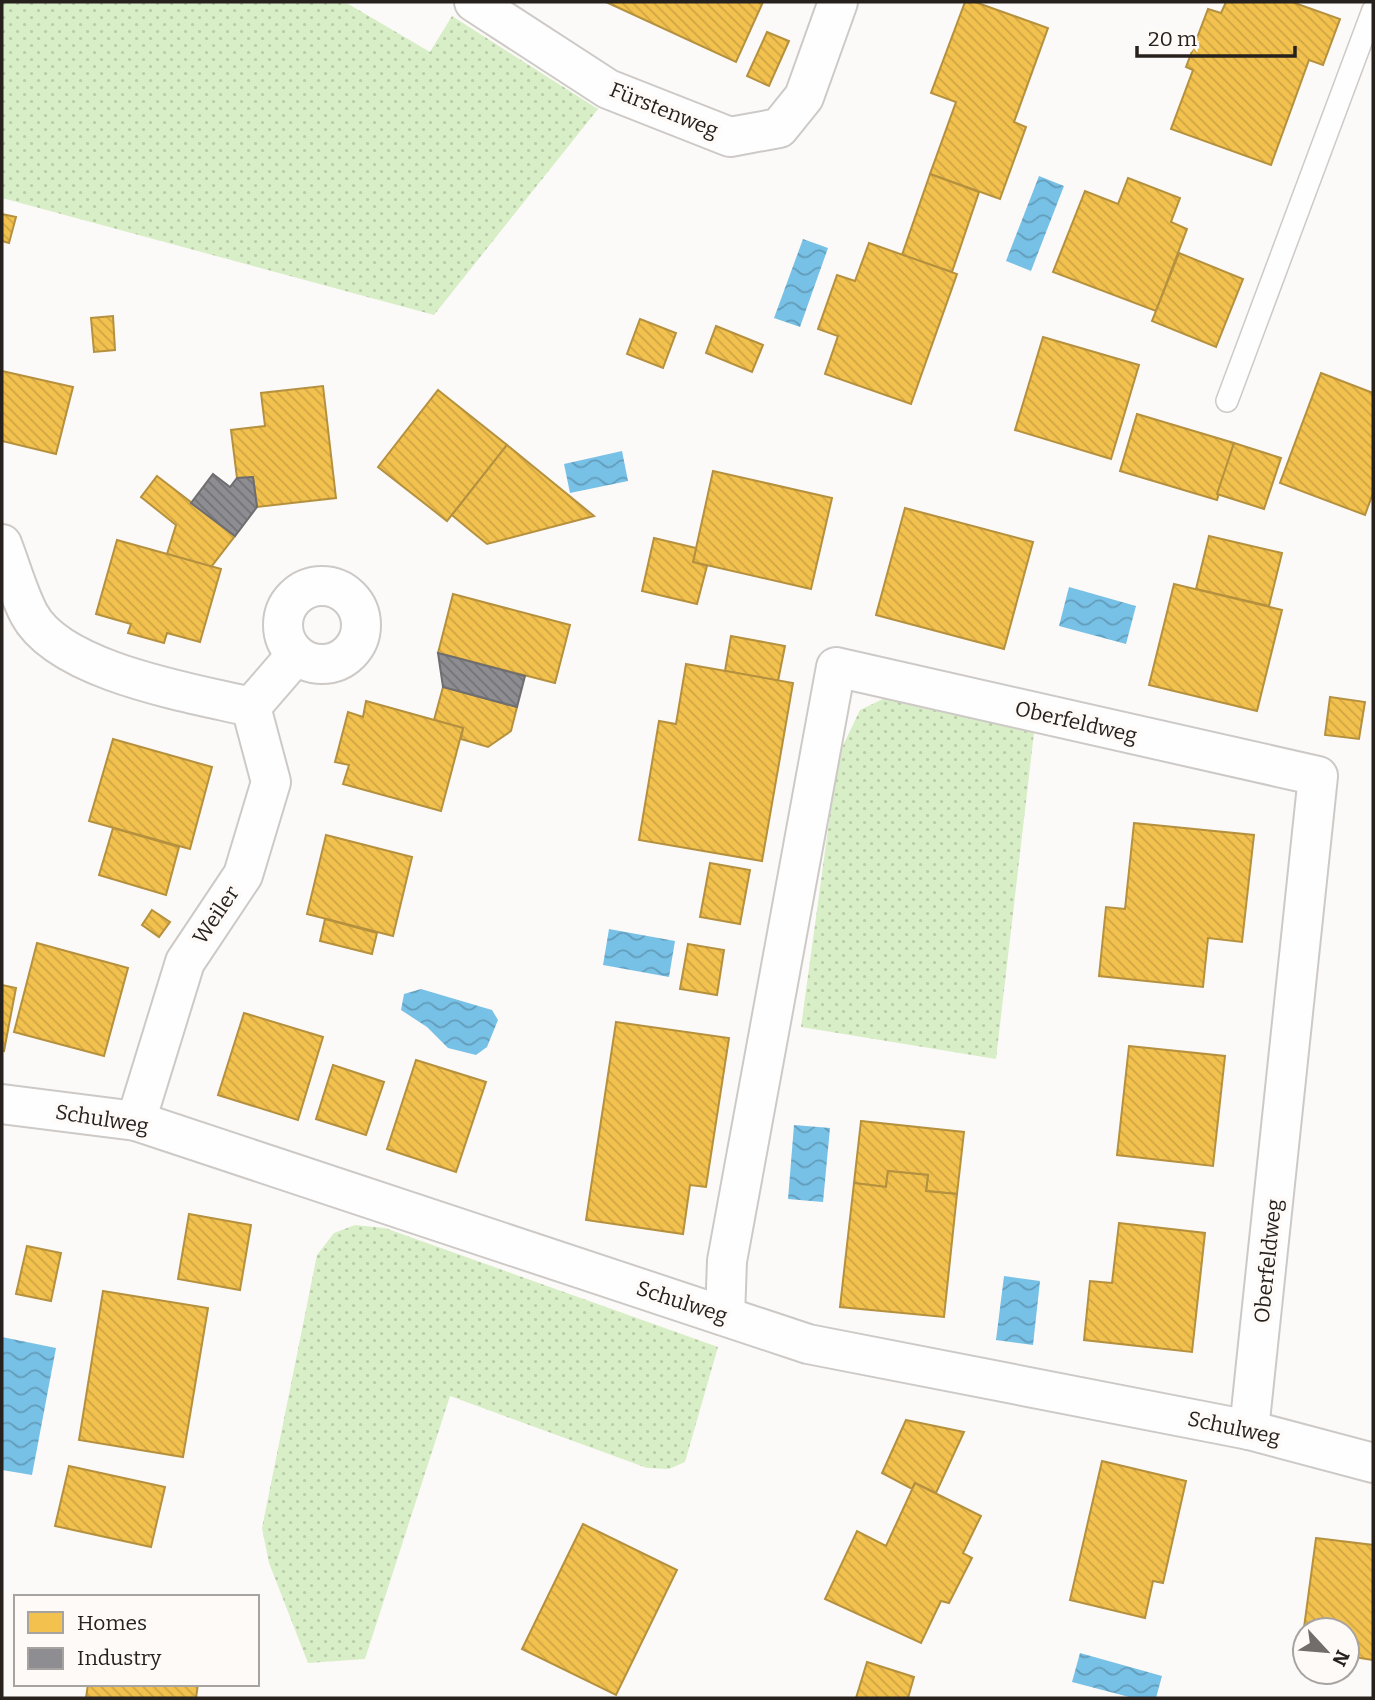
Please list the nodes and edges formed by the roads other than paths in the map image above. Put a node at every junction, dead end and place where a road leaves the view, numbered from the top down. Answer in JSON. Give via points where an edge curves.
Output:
{"nodes":[{"id":1,"x":474,"y":2,"type":"edge"},
{"id":2,"x":838,"y":2,"type":"edge"},
{"id":3,"x":1373,"y":10,"type":"edge"},
{"id":4,"x":1227,"y":401,"type":"dead end"},
{"id":5,"x":2,"y":544,"type":"edge"},
{"id":6,"x":296,"y":655,"type":"dead end"},
{"id":7,"x":251,"y":707,"type":"junction"},
{"id":8,"x":2,"y":1104,"type":"edge"},
{"id":9,"x":136,"y":1121,"type":"junction"},
{"id":10,"x":724,"y":1316,"type":"junction"},
{"id":11,"x":1249,"y":1430,"type":"junction"},
{"id":12,"x":1373,"y":1463,"type":"edge"}],
"edges":[{"from":1,"to":2,"type":"street","name":"Fürstenweg","via":[[607,89],[730,136],[779,128],[804,97]]},
{"from":3,"to":4,"type":"lane"},
{"from":5,"to":7,"type":"street","via":[[30,616],[66,651],[129,678]]},
{"from":6,"to":7,"type":"street"},
{"from":7,"to":9,"type":"street","name":"Weiler","via":[[271,782],[243,875],[185,962]]},
{"from":8,"to":9,"type":"street","name":"Schulweg"},
{"from":9,"to":10,"type":"street","name":"Schulweg"},
{"from":10,"to":11,"type":"street","name":"Schulweg","via":[[808,1344]]},
{"from":10,"to":11,"type":"street","name":"Oberfeldweg","via":[[727,1261],[836,667],[1318,776]]},
{"from":11,"to":12,"type":"street","name":"Schulweg"}]}
